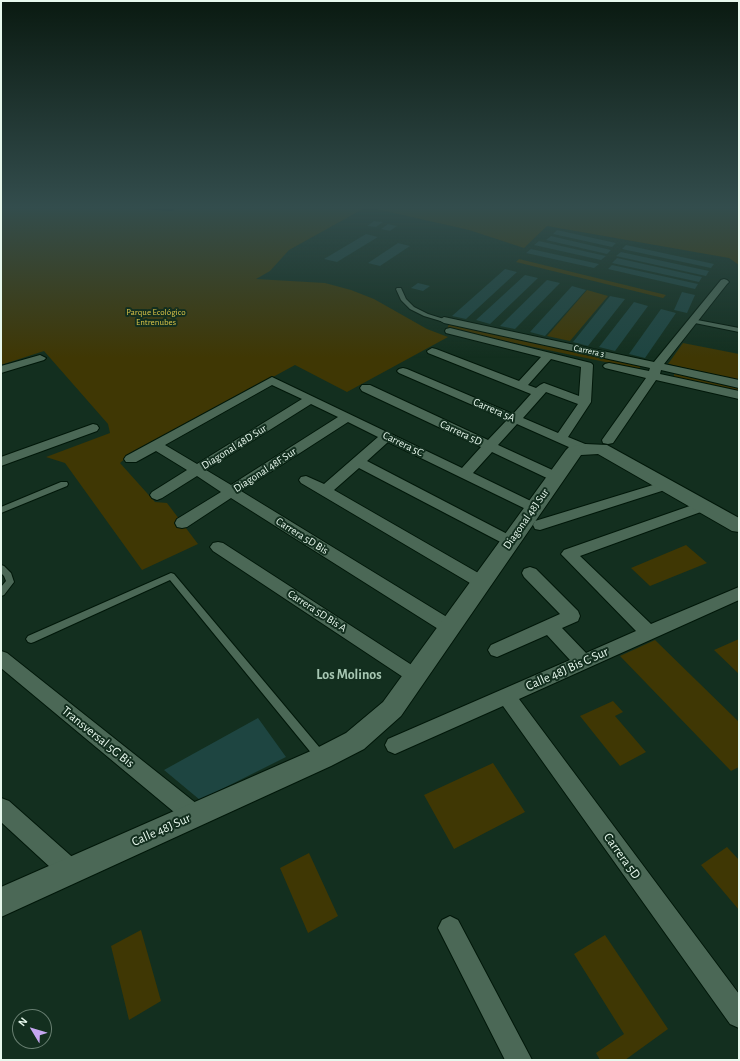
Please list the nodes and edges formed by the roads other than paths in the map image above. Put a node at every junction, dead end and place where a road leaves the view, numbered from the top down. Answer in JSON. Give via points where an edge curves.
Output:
{"nodes":[{"id":1,"x":724,"y":282,"type":"dead end"},
{"id":2,"x":399,"y":289,"type":"dead end"},
{"id":3,"x":692,"y":321,"type":"junction"},
{"id":4,"x":441,"y":323,"type":"junction"},
{"id":5,"x":739,"y":330,"type":"edge"},
{"id":6,"x":501,"y":332,"type":"junction"},
{"id":7,"x":507,"y":345,"type":"junction"},
{"id":8,"x":432,"y":351,"type":"dead end"},
{"id":9,"x":549,"y":356,"type":"junction"},
{"id":10,"x":40,"y":358,"type":"dead end"},
{"id":11,"x":609,"y":366,"type":"dead end"},
{"id":12,"x":1,"y":370,"type":"edge"},
{"id":13,"x":402,"y":371,"type":"dead end"},
{"id":14,"x":655,"y":371,"type":"junction"},
{"id":15,"x":739,"y":384,"type":"edge"},
{"id":16,"x":521,"y":386,"type":"junction"},
{"id":17,"x":366,"y":388,"type":"dead end"},
{"id":18,"x":541,"y":390,"type":"junction"},
{"id":19,"x":739,"y":395,"type":"edge"},
{"id":20,"x":311,"y":399,"type":"junction"},
{"id":21,"x":585,"y":402,"type":"junction"},
{"id":22,"x":347,"y":416,"type":"junction"},
{"id":23,"x":514,"y":419,"type":"junction"},
{"id":24,"x":93,"y":428,"type":"dead end"},
{"id":25,"x":387,"y":436,"type":"junction"},
{"id":26,"x":560,"y":439,"type":"junction"},
{"id":27,"x":156,"y":445,"type":"junction"},
{"id":28,"x":489,"y":446,"type":"junction"},
{"id":29,"x":598,"y":446,"type":"junction"},
{"id":30,"x":131,"y":459,"type":"dead end"},
{"id":31,"x":1,"y":462,"type":"edge"},
{"id":32,"x":358,"y":462,"type":"junction"},
{"id":33,"x":197,"y":470,"type":"junction"},
{"id":34,"x":464,"y":474,"type":"junction"},
{"id":35,"x":556,"y":477,"type":"junction"},
{"id":36,"x":306,"y":480,"type":"dead end"},
{"id":37,"x":64,"y":484,"type":"dead end"},
{"id":38,"x":666,"y":485,"type":"junction"},
{"id":39,"x":325,"y":491,"type":"junction"},
{"id":40,"x":231,"y":492,"type":"junction"},
{"id":41,"x":157,"y":495,"type":"dead end"},
{"id":42,"x":704,"y":506,"type":"junction"},
{"id":43,"x":1,"y":510,"type":"edge"},
{"id":44,"x":739,"y":511,"type":"edge"},
{"id":45,"x":537,"y":517,"type":"junction"},
{"id":46,"x":182,"y":523,"type":"dead end"},
{"id":47,"x":739,"y":526,"type":"edge"},
{"id":48,"x":510,"y":542,"type":"junction"},
{"id":49,"x":218,"y":547,"type":"dead end"},
{"id":50,"x":1,"y":568,"type":"edge"},
{"id":51,"x":530,"y":573,"type":"dead end"},
{"id":52,"x":481,"y":582,"type":"junction"},
{"id":53,"x":1,"y":593,"type":"edge"},
{"id":54,"x":739,"y":593,"type":"edge"},
{"id":55,"x":550,"y":626,"type":"junction"},
{"id":56,"x":449,"y":627,"type":"junction"},
{"id":57,"x":649,"y":633,"type":"junction"},
{"id":58,"x":31,"y":639,"type":"dead end"},
{"id":59,"x":498,"y":650,"type":"dead end"},
{"id":60,"x":1,"y":658,"type":"edge"},
{"id":61,"x":583,"y":662,"type":"junction"},
{"id":62,"x":415,"y":676,"type":"junction"},
{"id":63,"x":506,"y":696,"type":"junction"},
{"id":64,"x":395,"y":745,"type":"dead end"},
{"id":65,"x":322,"y":758,"type":"junction"},
{"id":66,"x":1,"y":808,"type":"edge"},
{"id":67,"x":194,"y":815,"type":"junction"},
{"id":68,"x":70,"y":871,"type":"junction"},
{"id":69,"x":1,"y":902,"type":"edge"},
{"id":70,"x":450,"y":928,"type":"dead end"},
{"id":71,"x":739,"y":1015,"type":"edge"},
{"id":72,"x":518,"y":1060,"type":"edge"}],
"edges":[{"from":1,"to":3,"type":"street","name":"Diagonal 48J Sur"},
{"from":2,"to":4,"type":"lane","via":[[404,300],[412,308]]},
{"from":3,"to":5,"type":"lane"},
{"from":3,"to":14,"type":"street","name":"Diagonal 48J Sur"},
{"from":4,"to":6,"type":"street","name":"Carrera 3"},
{"from":4,"to":7,"type":"street","name":"Carrera 3"},
{"from":6,"to":7,"type":"street"},
{"from":6,"to":14,"type":"street","name":"Carrera 3"},
{"from":7,"to":9,"type":"street","name":"Carrera 3"},
{"from":8,"to":16,"type":"street"},
{"from":9,"to":16,"type":"street"},
{"from":9,"to":21,"type":"street","name":"Carrera 3","via":[[587,365]]},
{"from":10,"to":12,"type":"street"},
{"from":11,"to":14,"type":"street","name":"Carrera 3"},
{"from":13,"to":23,"type":"street","name":"Carrera 5A"},
{"from":14,"to":15,"type":"street","name":"Carrera 3"},
{"from":14,"to":19,"type":"street","name":"Carrera 3"},
{"from":14,"to":29,"type":"street","name":"Diagonal 48J Sur"},
{"from":16,"to":18,"type":"street"},
{"from":17,"to":28,"type":"street","name":"Carrera 5D"},
{"from":18,"to":21,"type":"street"},
{"from":18,"to":23,"type":"street"},
{"from":20,"to":22,"type":"street","name":"Carrera 5C"},
{"from":20,"to":27,"type":"street","name":"Carrera 5C","via":[[272,380]]},
{"from":20,"to":33,"type":"street","name":"Diagonal 48D Sur"},
{"from":21,"to":26,"type":"street"},
{"from":22,"to":25,"type":"street","name":"Carrera 5C"},
{"from":22,"to":40,"type":"street","name":"Diagonal 48F Sur"},
{"from":23,"to":26,"type":"street","name":"Carrera 5A"},
{"from":23,"to":28,"type":"street"},
{"from":24,"to":31,"type":"street"},
{"from":25,"to":32,"type":"street"},
{"from":25,"to":34,"type":"street","name":"Carrera 5C"},
{"from":26,"to":29,"type":"street","name":"Carrera 5A"},
{"from":27,"to":30,"type":"street"},
{"from":27,"to":33,"type":"street","name":"Carrera 5D Bis"},
{"from":28,"to":34,"type":"street"},
{"from":28,"to":35,"type":"street","name":"Carrera 5D"},
{"from":29,"to":35,"type":"street","name":"Diagonal 48J Sur","via":[[572,454]]},
{"from":29,"to":38,"type":"street","name":"Carrera 5A"},
{"from":29,"to":44,"type":"street","name":"Carrera 5A"},
{"from":32,"to":39,"type":"street"},
{"from":32,"to":48,"type":"street"},
{"from":33,"to":40,"type":"street","name":"Carrera 5D Bis"},
{"from":33,"to":41,"type":"street","name":"Diagonal 48D Sur"},
{"from":34,"to":45,"type":"street","name":"Carrera 5C"},
{"from":35,"to":45,"type":"street","name":"Diagonal 48J Sur"},
{"from":36,"to":39,"type":"street"},
{"from":37,"to":43,"type":"lane"},
{"from":38,"to":42,"type":"street","name":"Carrera 5A"},
{"from":38,"to":45,"type":"street"},
{"from":39,"to":52,"type":"street"},
{"from":40,"to":46,"type":"street","name":"Diagonal 48F Sur"},
{"from":40,"to":56,"type":"street","name":"Carrera 5D Bis"},
{"from":42,"to":47,"type":"street","name":"Carrera 5A"},
{"from":42,"to":57,"type":"street","via":[[569,554]]},
{"from":45,"to":48,"type":"street","name":"Diagonal 48J Sur"},
{"from":48,"to":52,"type":"street","name":"Diagonal 48J Sur"},
{"from":49,"to":62,"type":"street","name":"Carrera 5D Bis A"},
{"from":50,"to":53,"type":"lane","via":[[8,575],[10,582]]},
{"from":51,"to":55,"type":"street","via":[[572,616]]},
{"from":52,"to":56,"type":"street","name":"Diagonal 48J Sur"},
{"from":54,"to":57,"type":"street","name":"Calle 48J Bis C Sur"},
{"from":55,"to":59,"type":"street"},
{"from":55,"to":61,"type":"street"},
{"from":56,"to":62,"type":"street","name":"Diagonal 48J Sur"},
{"from":57,"to":61,"type":"street","name":"Calle 48J Bis C Sur"},
{"from":58,"to":65,"type":"lane","via":[[171,576]]},
{"from":60,"to":67,"type":"street","name":"Transversal 5G Bis"},
{"from":61,"to":63,"type":"street","name":"Calle 48J Bis C Sur"},
{"from":62,"to":65,"type":"street","name":"Diagonal 48J Sur","via":[[392,709],[375,725],[355,741]]},
{"from":63,"to":64,"type":"street","name":"Calle 48J Bis C Sur"},
{"from":63,"to":71,"type":"street","name":"Carrera 5D"},
{"from":65,"to":67,"type":"street","name":"Calle 48J Sur"},
{"from":66,"to":68,"type":"street"},
{"from":67,"to":68,"type":"street","name":"Calle 48J Sur"},
{"from":68,"to":69,"type":"street","name":"Calle 48J Sur"},
{"from":70,"to":72,"type":"street"}]}
